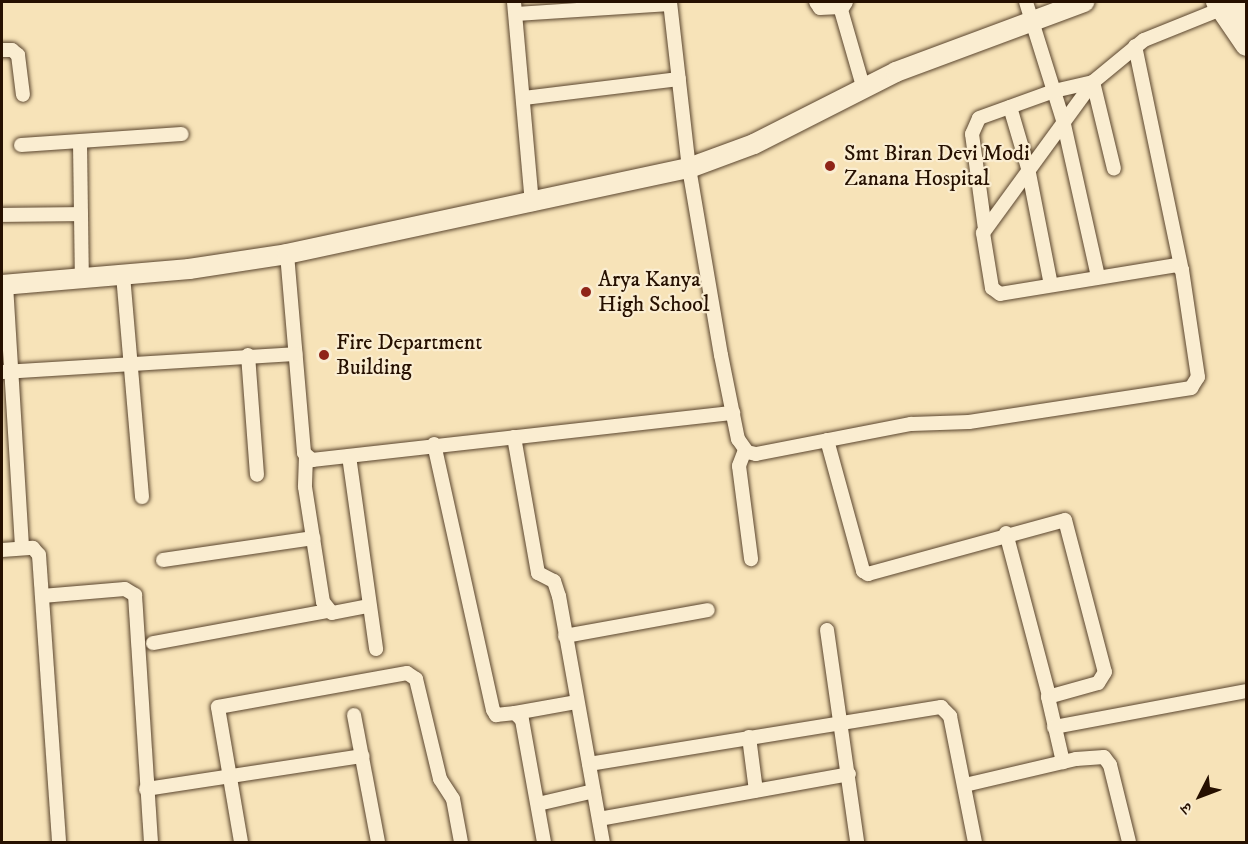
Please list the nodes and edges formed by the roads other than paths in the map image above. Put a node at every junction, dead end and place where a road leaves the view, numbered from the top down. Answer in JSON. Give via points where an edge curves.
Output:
{"nodes":[{"id":1,"x":816,"y":2,"type":"edge"},
{"id":2,"x":1084,"y":2,"type":"edge"},
{"id":3,"x":670,"y":3,"type":"edge"},
{"id":4,"x":843,"y":4,"type":"edge"},
{"id":5,"x":1223,"y":4,"type":"edge"},
{"id":6,"x":515,"y":8,"type":"edge"},
{"id":7,"x":1029,"y":10,"type":"edge"},
{"id":8,"x":1246,"y":20,"type":"edge"},
{"id":9,"x":1135,"y":46,"type":"junction"},
{"id":10,"x":1246,"y":46,"type":"edge"},
{"id":11,"x":2,"y":50,"type":"edge"},
{"id":12,"x":679,"y":79,"type":"junction"},
{"id":13,"x":1093,"y":82,"type":"junction"},
{"id":14,"x":863,"y":86,"type":"junction"},
{"id":15,"x":1054,"y":91,"type":"junction"},
{"id":16,"x":23,"y":95,"type":"dead end"},
{"id":17,"x":524,"y":98,"type":"junction"},
{"id":18,"x":1010,"y":107,"type":"junction"},
{"id":19,"x":1063,"y":120,"type":"junction"},
{"id":20,"x":182,"y":134,"type":"dead end"},
{"id":21,"x":80,"y":143,"type":"junction"},
{"id":22,"x":21,"y":145,"type":"dead end"},
{"id":23,"x":689,"y":168,"type":"junction"},
{"id":24,"x":1028,"y":168,"type":"junction"},
{"id":25,"x":1114,"y":169,"type":"dead end"},
{"id":26,"x":532,"y":204,"type":"junction"},
{"id":27,"x":81,"y":214,"type":"junction"},
{"id":28,"x":2,"y":215,"type":"edge"},
{"id":29,"x":985,"y":229,"type":"junction"},
{"id":30,"x":287,"y":254,"type":"junction"},
{"id":31,"x":1182,"y":270,"type":"junction"},
{"id":32,"x":123,"y":276,"type":"junction"},
{"id":33,"x":1098,"y":277,"type":"junction"},
{"id":34,"x":82,"y":279,"type":"junction"},
{"id":35,"x":4,"y":285,"type":"edge"},
{"id":36,"x":1051,"y":285,"type":"junction"},
{"id":37,"x":296,"y":354,"type":"junction"},
{"id":38,"x":248,"y":355,"type":"junction"},
{"id":39,"x":128,"y":362,"type":"junction"},
{"id":40,"x":6,"y":371,"type":"edge"},
{"id":41,"x":733,"y":413,"type":"junction"},
{"id":42,"x":514,"y":437,"type":"junction"},
{"id":43,"x":827,"y":440,"type":"junction"},
{"id":44,"x":434,"y":444,"type":"junction"},
{"id":45,"x":745,"y":450,"type":"junction"},
{"id":46,"x":306,"y":456,"type":"junction"},
{"id":47,"x":349,"y":456,"type":"junction"},
{"id":48,"x":257,"y":475,"type":"dead end"},
{"id":49,"x":142,"y":497,"type":"dead end"},
{"id":50,"x":1006,"y":533,"type":"junction"},
{"id":51,"x":313,"y":538,"type":"junction"},
{"id":52,"x":22,"y":549,"type":"junction"},
{"id":53,"x":2,"y":550,"type":"edge"},
{"id":54,"x":751,"y":559,"type":"dead end"},
{"id":55,"x":163,"y":560,"type":"dead end"},
{"id":56,"x":42,"y":596,"type":"junction"},
{"id":57,"x":369,"y":606,"type":"junction"},
{"id":58,"x":708,"y":610,"type":"dead end"},
{"id":59,"x":328,"y":611,"type":"junction"},
{"id":60,"x":827,"y":630,"type":"dead end"},
{"id":61,"x":565,"y":636,"type":"junction"},
{"id":62,"x":153,"y":643,"type":"dead end"},
{"id":63,"x":376,"y":649,"type":"dead end"},
{"id":64,"x":1246,"y":691,"type":"edge"},
{"id":65,"x":1049,"y":696,"type":"junction"},
{"id":66,"x":577,"y":702,"type":"junction"},
{"id":67,"x":515,"y":713,"type":"junction"},
{"id":68,"x":354,"y":715,"type":"dead end"},
{"id":69,"x":841,"y":723,"type":"junction"},
{"id":70,"x":1054,"y":727,"type":"junction"},
{"id":71,"x":749,"y":737,"type":"junction"},
{"id":72,"x":362,"y":756,"type":"junction"},
{"id":73,"x":1063,"y":762,"type":"junction"},
{"id":74,"x":589,"y":764,"type":"junction"},
{"id":75,"x":228,"y":774,"type":"junction"},
{"id":76,"x":849,"y":774,"type":"junction"},
{"id":77,"x":965,"y":785,"type":"junction"},
{"id":78,"x":146,"y":789,"type":"junction"},
{"id":79,"x":594,"y":791,"type":"junction"},
{"id":80,"x":756,"y":791,"type":"junction"},
{"id":81,"x":538,"y":804,"type":"junction"},
{"id":82,"x":599,"y":819,"type":"junction"},
{"id":83,"x":374,"y":842,"type":"edge"},
{"id":84,"x":59,"y":843,"type":"edge"},
{"id":85,"x":151,"y":843,"type":"edge"},
{"id":86,"x":241,"y":843,"type":"edge"},
{"id":87,"x":461,"y":843,"type":"edge"},
{"id":88,"x":544,"y":843,"type":"edge"},
{"id":89,"x":603,"y":843,"type":"edge"},
{"id":90,"x":857,"y":843,"type":"edge"},
{"id":91,"x":975,"y":843,"type":"edge"},
{"id":92,"x":1129,"y":843,"type":"edge"}],
"edges":[{"from":1,"to":4,"type":"street","via":[[820,8]]},
{"from":2,"to":7,"type":"main road"},
{"from":3,"to":6,"type":"street"},
{"from":3,"to":12,"type":"street"},
{"from":4,"to":14,"type":"street"},
{"from":5,"to":8,"type":"main road"},
{"from":5,"to":9,"type":"street"},
{"from":5,"to":10,"type":"main road"},
{"from":6,"to":17,"type":"street"},
{"from":7,"to":14,"type":"main road"},
{"from":7,"to":15,"type":"street"},
{"from":9,"to":13,"type":"street"},
{"from":9,"to":31,"type":"street"},
{"from":11,"to":16,"type":"street","via":[[18,55]]},
{"from":12,"to":17,"type":"street"},
{"from":12,"to":23,"type":"street"},
{"from":13,"to":15,"type":"street"},
{"from":13,"to":19,"type":"street"},
{"from":13,"to":25,"type":"street"},
{"from":14,"to":23,"type":"main road","via":[[754,144]]},
{"from":15,"to":18,"type":"street"},
{"from":15,"to":19,"type":"street"},
{"from":17,"to":26,"type":"street"},
{"from":18,"to":24,"type":"street"},
{"from":18,"to":29,"type":"street","via":[[979,118],[973,128]]},
{"from":19,"to":24,"type":"street"},
{"from":19,"to":33,"type":"street"},
{"from":20,"to":21,"type":"street"},
{"from":21,"to":22,"type":"street"},
{"from":21,"to":27,"type":"street"},
{"from":23,"to":26,"type":"main road"},
{"from":23,"to":41,"type":"street"},
{"from":24,"to":29,"type":"street"},
{"from":24,"to":36,"type":"street"},
{"from":26,"to":30,"type":"main road"},
{"from":27,"to":28,"type":"street"},
{"from":27,"to":34,"type":"street"},
{"from":29,"to":36,"type":"street","via":[[983,241],[994,292]]},
{"from":30,"to":32,"type":"main road"},
{"from":30,"to":37,"type":"street"},
{"from":31,"to":33,"type":"street","via":[[1173,263]]},
{"from":31,"to":43,"type":"street","via":[[1198,377],[1191,388],[969,422],[911,424]]},
{"from":32,"to":34,"type":"main road"},
{"from":32,"to":39,"type":"street"},
{"from":33,"to":36,"type":"street"},
{"from":34,"to":35,"type":"main road"},
{"from":35,"to":40,"type":"street"},
{"from":37,"to":38,"type":"street"},
{"from":37,"to":46,"type":"street"},
{"from":38,"to":39,"type":"street"},
{"from":38,"to":48,"type":"street"},
{"from":39,"to":40,"type":"street"},
{"from":39,"to":49,"type":"street"},
{"from":40,"to":52,"type":"street"},
{"from":41,"to":42,"type":"street"},
{"from":41,"to":45,"type":"street","via":[[738,440]]},
{"from":42,"to":44,"type":"street"},
{"from":42,"to":61,"type":"street","via":[[538,573],[556,584]]},
{"from":43,"to":45,"type":"street","via":[[756,454]]},
{"from":43,"to":50,"type":"street","via":[[865,573]]},
{"from":44,"to":47,"type":"street"},
{"from":44,"to":67,"type":"street","via":[[493,710],[496,715]]},
{"from":45,"to":54,"type":"street","via":[[739,466]]},
{"from":46,"to":47,"type":"street","via":[[317,461]]},
{"from":46,"to":51,"type":"street","via":[[304,470]]},
{"from":47,"to":57,"type":"street"},
{"from":50,"to":65,"type":"street"},
{"from":50,"to":65,"type":"street","via":[[1065,520],[1081,572],[1104,677],[1098,683]]},
{"from":51,"to":55,"type":"street"},
{"from":51,"to":59,"type":"street","via":[[323,602]]},
{"from":52,"to":53,"type":"street"},
{"from":52,"to":56,"type":"street","via":[[37,550]]},
{"from":56,"to":78,"type":"street","via":[[125,589],[135,595]]},
{"from":56,"to":84,"type":"street"},
{"from":57,"to":59,"type":"street"},
{"from":57,"to":63,"type":"street"},
{"from":58,"to":61,"type":"street"},
{"from":59,"to":62,"type":"street"},
{"from":60,"to":69,"type":"street"},
{"from":61,"to":66,"type":"street"},
{"from":64,"to":70,"type":"street"},
{"from":65,"to":70,"type":"street"},
{"from":66,"to":67,"type":"street"},
{"from":66,"to":74,"type":"street"},
{"from":67,"to":81,"type":"street","via":[[522,720]]},
{"from":68,"to":72,"type":"street"},
{"from":69,"to":71,"type":"street"},
{"from":69,"to":76,"type":"street"},
{"from":69,"to":77,"type":"street","via":[[934,707],[947,709]]},
{"from":70,"to":73,"type":"street"},
{"from":71,"to":74,"type":"street"},
{"from":71,"to":80,"type":"street"},
{"from":72,"to":75,"type":"street"},
{"from":72,"to":83,"type":"street"},
{"from":73,"to":77,"type":"street"},
{"from":73,"to":92,"type":"street","via":[[1099,756],[1107,760]]},
{"from":74,"to":79,"type":"street"},
{"from":75,"to":78,"type":"street"},
{"from":75,"to":86,"type":"street"},
{"from":75,"to":87,"type":"street","via":[[217,713],[220,705],[410,673],[417,686],[440,779],[453,799]]},
{"from":76,"to":80,"type":"street"},
{"from":76,"to":90,"type":"street"},
{"from":77,"to":91,"type":"street"},
{"from":78,"to":85,"type":"street"},
{"from":79,"to":81,"type":"street"},
{"from":79,"to":82,"type":"street"},
{"from":80,"to":82,"type":"street"},
{"from":81,"to":88,"type":"street"},
{"from":82,"to":89,"type":"street"}]}
